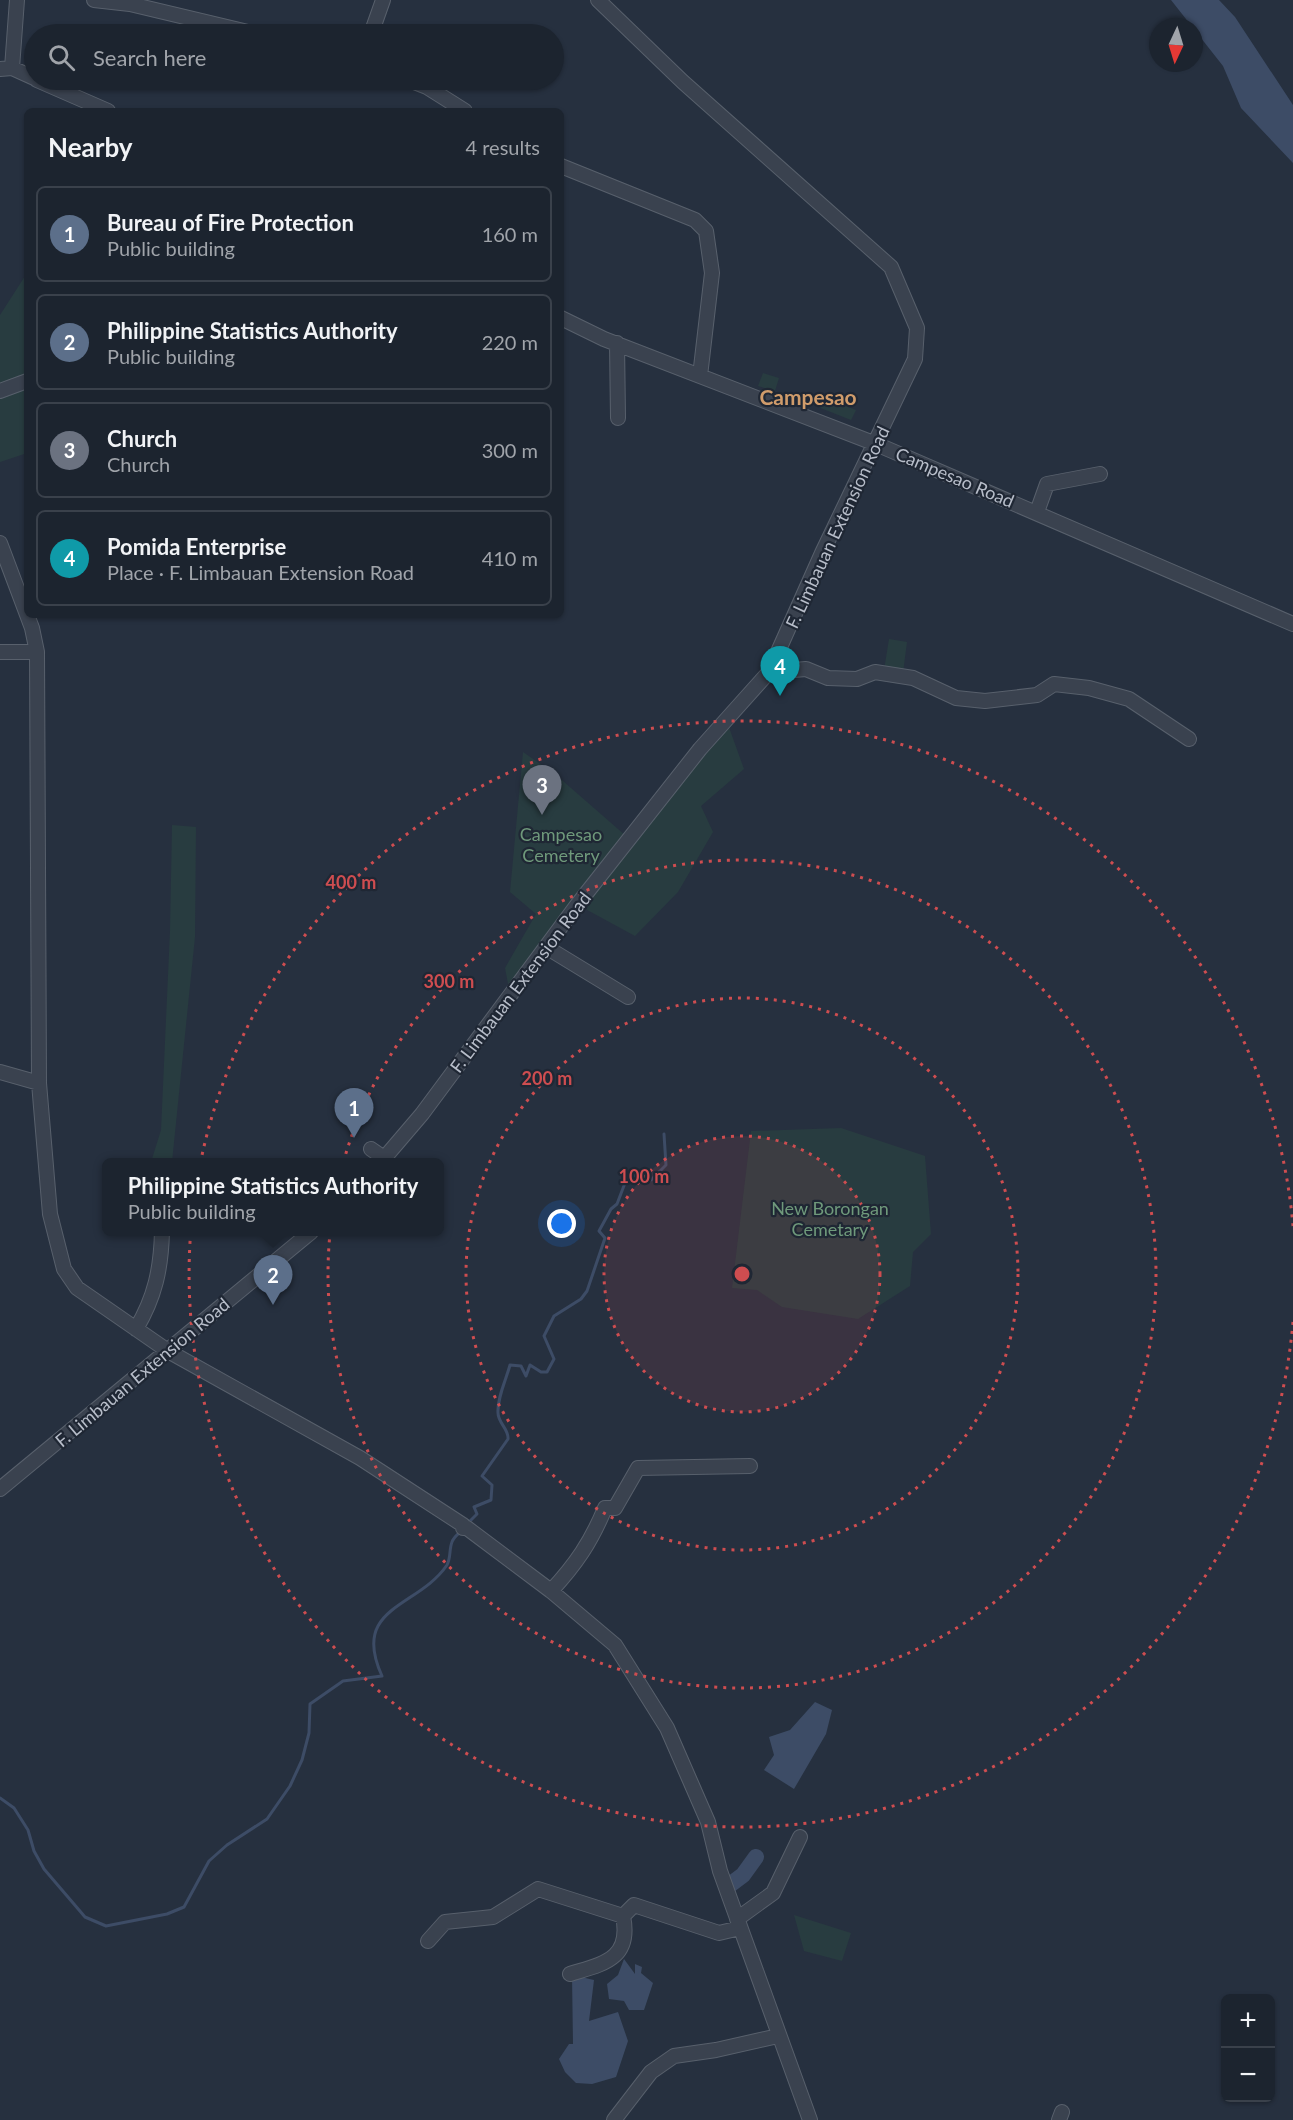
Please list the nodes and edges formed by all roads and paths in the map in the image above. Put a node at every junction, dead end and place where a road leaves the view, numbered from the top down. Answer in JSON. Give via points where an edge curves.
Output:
{"nodes":[{"id":1,"x":17,"y":0,"type":"edge"},
{"id":2,"x":94,"y":0,"type":"edge"},
{"id":3,"x":383,"y":0,"type":"edge"},
{"id":4,"x":598,"y":0,"type":"edge"},
{"id":5,"x":214,"y":24,"type":"edge"},
{"id":6,"x":375,"y":24,"type":"edge"},
{"id":7,"x":6,"y":69,"type":"edge"},
{"id":8,"x":24,"y":75,"type":"edge"},
{"id":9,"x":61,"y":90,"type":"edge"},
{"id":10,"x":432,"y":90,"type":"edge"},
{"id":11,"x":101,"y":108,"type":"edge"},
{"id":12,"x":460,"y":108,"type":"edge"},
{"id":13,"x":564,"y":167,"type":"edge"},
{"id":14,"x":564,"y":319,"type":"edge"},
{"id":15,"x":617,"y":343,"type":"junction"},
{"id":16,"x":700,"y":375,"type":"junction"},
{"id":17,"x":24,"y":382,"type":"edge"},
{"id":18,"x":0,"y":391,"type":"edge"},
{"id":19,"x":618,"y":418,"type":"dead end"},
{"id":20,"x":876,"y":444,"type":"junction"},
{"id":21,"x":1100,"y":474,"type":"dead end"},
{"id":22,"x":1036,"y":512,"type":"junction"},
{"id":23,"x":0,"y":543,"type":"edge"},
{"id":24,"x":24,"y":607,"type":"edge"},
{"id":25,"x":28,"y":618,"type":"edge"},
{"id":26,"x":1293,"y":624,"type":"edge"},
{"id":27,"x":0,"y":652,"type":"edge"},
{"id":28,"x":37,"y":652,"type":"junction"},
{"id":29,"x":769,"y":672,"type":"junction"},
{"id":30,"x":1189,"y":739,"type":"dead end"},
{"id":31,"x":546,"y":947,"type":"junction"},
{"id":32,"x":628,"y":997,"type":"dead end"},
{"id":33,"x":0,"y":1072,"type":"edge"},
{"id":34,"x":39,"y":1083,"type":"junction"},
{"id":35,"x":370,"y":1149,"type":"dead end"},
{"id":36,"x":381,"y":1158,"type":"edge"},
{"id":37,"x":385,"y":1158,"type":"edge"},
{"id":38,"x":162,"y":1236,"type":"edge"},
{"id":39,"x":306,"y":1236,"type":"edge"},
{"id":40,"x":136,"y":1329,"type":"junction"},
{"id":41,"x":168,"y":1352,"type":"junction"},
{"id":42,"x":750,"y":1466,"type":"dead end"},
{"id":43,"x":0,"y":1489,"type":"edge"},
{"id":44,"x":550,"y":1591,"type":"junction"},
{"id":45,"x":800,"y":1837,"type":"dead end"},
{"id":46,"x":623,"y":1916,"type":"junction"},
{"id":47,"x":739,"y":1923,"type":"junction"},
{"id":48,"x":428,"y":1941,"type":"dead end"},
{"id":49,"x":570,"y":1974,"type":"dead end"},
{"id":50,"x":778,"y":2036,"type":"junction"},
{"id":51,"x":614,"y":2120,"type":"edge"},
{"id":52,"x":810,"y":2120,"type":"edge"}],
"edges":[{"from":1,"to":7,"type":"street"},
{"from":2,"to":5,"type":"street","via":[[130,4]]},
{"from":3,"to":6,"type":"street"},
{"from":4,"to":20,"type":"street","name":"F. Limbauan Extension Road","via":[[683,82],[891,267],[917,328],[915,359]]},
{"from":7,"to":8,"type":"street"},
{"from":9,"to":11,"type":"street"},
{"from":10,"to":12,"type":"street"},
{"from":13,"to":16,"type":"street","via":[[695,219],[706,231],[712,273]]},
{"from":14,"to":15,"type":"street","name":"Campesao Road"},
{"from":15,"to":16,"type":"street","name":"Campesao Road"},
{"from":15,"to":19,"type":"street"},
{"from":16,"to":20,"type":"street","name":"Campesao Road"},
{"from":17,"to":18,"type":"street"},
{"from":20,"to":22,"type":"street","name":"Campesao Road"},
{"from":20,"to":29,"type":"street","name":"F. Limbauan Extension Road"},
{"from":21,"to":22,"type":"street","via":[[1047,484]]},
{"from":22,"to":26,"type":"street","name":"Campesao Road"},
{"from":23,"to":24,"type":"street"},
{"from":25,"to":28,"type":"street"},
{"from":27,"to":28,"type":"street"},
{"from":28,"to":34,"type":"street"},
{"from":29,"to":30,"type":"street","via":[[806,669],[828,678],[857,679],[875,672],[913,678],[956,698],[985,700],[1037,695],[1054,684],[1089,688],[1129,699]]},
{"from":29,"to":31,"type":"street","name":"F. Limbauan Extension Road","via":[[700,749]]},
{"from":31,"to":32,"type":"street"},
{"from":31,"to":37,"type":"street","name":"F. Limbauan Extension Road"},
{"from":33,"to":34,"type":"street"},
{"from":34,"to":40,"type":"street","via":[[51,1214],[64,1269],[78,1288]]},
{"from":35,"to":36,"type":"street"},
{"from":38,"to":40,"type":"street","via":[[161,1262],[151,1303]]},
{"from":39,"to":41,"type":"street","name":"F. Limbauan Extension Road"},
{"from":40,"to":41,"type":"street"},
{"from":41,"to":43,"type":"street","name":"F. Limbauan Extension Road"},
{"from":41,"to":44,"type":"street","via":[[398,1480]]},
{"from":42,"to":44,"type":"street","via":[[638,1468],[615,1508],[605,1508],[592,1539]]},
{"from":44,"to":47,"type":"street","via":[[621,1651],[667,1728],[708,1822]]},
{"from":45,"to":47,"type":"street","via":[[773,1893]]},
{"from":46,"to":47,"type":"street","via":[[634,1905],[719,1933]]},
{"from":46,"to":48,"type":"street","via":[[538,1889],[493,1917],[445,1922]]},
{"from":46,"to":49,"type":"street","via":[[622,1946],[611,1961]]},
{"from":47,"to":50,"type":"street"},
{"from":50,"to":51,"type":"street","via":[[674,2056],[651,2072]]},
{"from":50,"to":52,"type":"street"}]}
